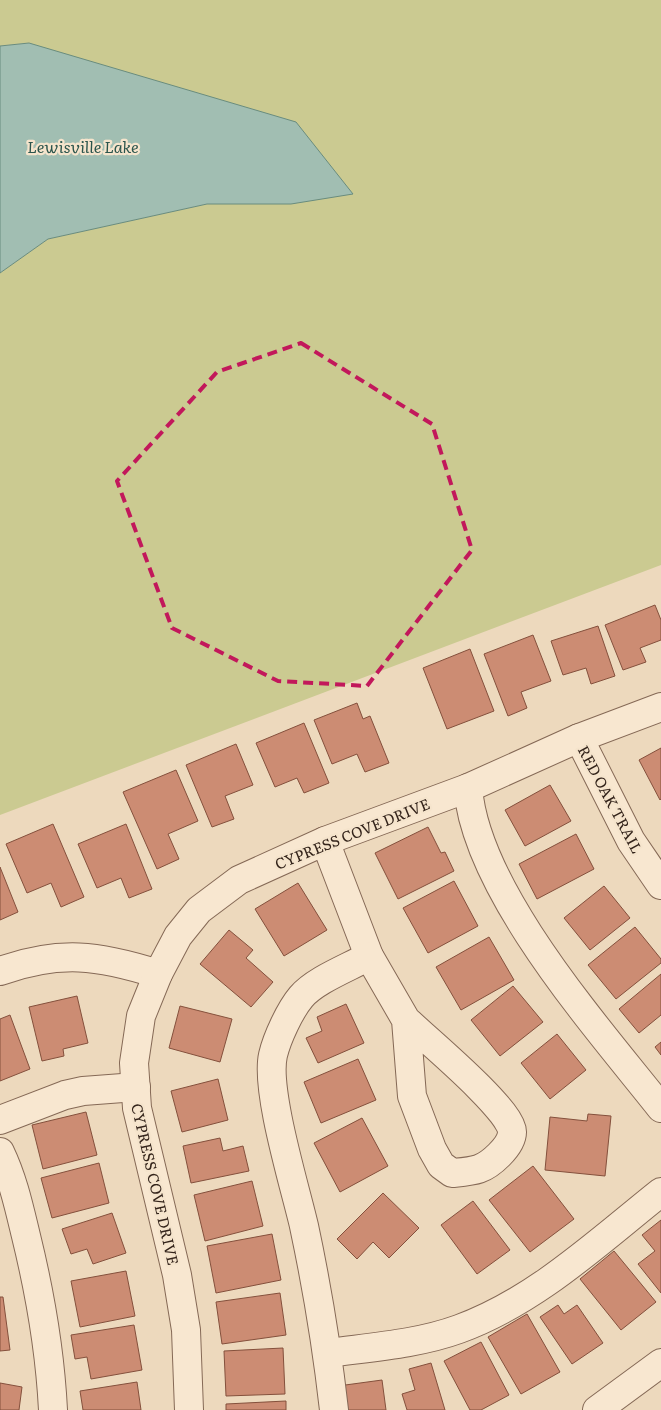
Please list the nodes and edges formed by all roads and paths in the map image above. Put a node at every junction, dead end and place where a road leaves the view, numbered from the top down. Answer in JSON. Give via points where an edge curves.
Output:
{"nodes":[{"id":1,"x":661,"y":706,"type":"edge"},
{"id":2,"x":579,"y":738,"type":"junction"},
{"id":3,"x":468,"y":788,"type":"junction"},
{"id":4,"x":325,"y":840,"type":"junction"},
{"id":5,"x":661,"y":885,"type":"edge"},
{"id":6,"x":370,"y":956,"type":"junction"},
{"id":7,"x":0,"y":971,"type":"edge"},
{"id":8,"x":158,"y":974,"type":"junction"},
{"id":9,"x":406,"y":1020,"type":"junction"},
{"id":10,"x":136,"y":1087,"type":"junction"},
{"id":11,"x":661,"y":1108,"type":"edge"},
{"id":12,"x":0,"y":1120,"type":"edge"},
{"id":13,"x":0,"y":1152,"type":"edge"},
{"id":14,"x":661,"y":1192,"type":"edge"},
{"id":15,"x":328,"y":1354,"type":"junction"},
{"id":16,"x":661,"y":1363,"type":"edge"},
{"id":17,"x":53,"y":1410,"type":"edge"},
{"id":18,"x":189,"y":1410,"type":"edge"},
{"id":19,"x":334,"y":1410,"type":"edge"},
{"id":20,"x":597,"y":1410,"type":"edge"}],
"edges":[{"from":1,"to":2,"type":"street","name":"CYPRESS COVE DRIVE"},
{"from":2,"to":3,"type":"street","name":"CYPRESS COVE DRIVE"},
{"from":2,"to":5,"type":"street","name":"RED OAK TRAIL","via":[[631,841]]},
{"from":3,"to":4,"type":"street","name":"CYPRESS COVE DRIVE"},
{"from":3,"to":11,"type":"street","via":[[475,828],[488,862],[508,897],[559,976]]},
{"from":4,"to":6,"type":"street"},
{"from":4,"to":8,"type":"street","name":"CYPRESS COVE DRIVE","via":[[239,880],[199,910],[178,936]]},
{"from":6,"to":9,"type":"street"},
{"from":6,"to":15,"type":"street","via":[[302,996],[273,1055],[272,1074],[278,1112]]},
{"from":7,"to":8,"type":"street","via":[[29,960],[64,956],[96,958]]},
{"from":8,"to":10,"type":"street","name":"CYPRESS COVE DRIVE","via":[[141,1016],[134,1063]]},
{"from":9,"to":9,"type":"street","via":[[507,1117],[512,1131],[506,1148],[478,1171],[452,1173],[441,1165],[432,1149],[412,1096]]},
{"from":10,"to":12,"type":"street","via":[[65,1095]]},
{"from":10,"to":18,"type":"street","name":"CYPRESS COVE DRIVE","via":[[137,1108],[177,1276],[186,1330]]},
{"from":13,"to":17,"type":"street","via":[[16,1192],[38,1285]]},
{"from":14,"to":15,"type":"street","via":[[546,1283],[504,1309],[436,1336]]},
{"from":15,"to":19,"type":"street"},
{"from":16,"to":20,"type":"street"}]}
